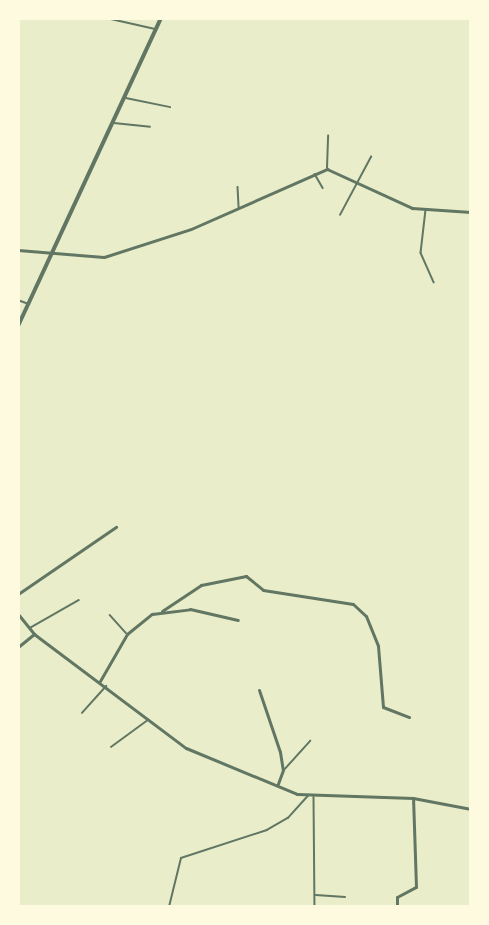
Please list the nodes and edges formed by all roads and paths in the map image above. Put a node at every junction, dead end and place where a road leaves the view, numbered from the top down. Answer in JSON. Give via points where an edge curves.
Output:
{"nodes":[{"id":1,"x":161,"y":18,"type":"edge"},
{"id":2,"x":111,"y":19,"type":"edge"},
{"id":3,"x":156,"y":29,"type":"junction"},
{"id":4,"x":126,"y":98,"type":"junction"},
{"id":5,"x":170,"y":107,"type":"dead end"},
{"id":6,"x":113,"y":123,"type":"junction"},
{"id":7,"x":150,"y":127,"type":"dead end"},
{"id":8,"x":328,"y":136,"type":"dead end"},
{"id":9,"x":371,"y":157,"type":"dead end"},
{"id":10,"x":327,"y":169,"type":"junction"},
{"id":11,"x":314,"y":173,"type":"junction"},
{"id":12,"x":356,"y":179,"type":"junction"},
{"id":13,"x":238,"y":188,"type":"dead end"},
{"id":14,"x":323,"y":188,"type":"dead end"},
{"id":15,"x":239,"y":208,"type":"junction"},
{"id":16,"x":426,"y":209,"type":"junction"},
{"id":17,"x":471,"y":212,"type":"edge"},
{"id":18,"x":340,"y":215,"type":"dead end"},
{"id":19,"x":18,"y":250,"type":"edge"},
{"id":20,"x":52,"y":255,"type":"junction"},
{"id":21,"x":434,"y":282,"type":"dead end"},
{"id":22,"x":18,"y":300,"type":"edge"},
{"id":23,"x":29,"y":304,"type":"junction"},
{"id":24,"x":18,"y":326,"type":"edge"},
{"id":25,"x":116,"y":527,"type":"dead end"},
{"id":26,"x":18,"y":594,"type":"edge"},
{"id":27,"x":79,"y":600,"type":"dead end"},
{"id":28,"x":162,"y":611,"type":"junction"},
{"id":29,"x":18,"y":614,"type":"edge"},
{"id":30,"x":110,"y":615,"type":"dead end"},
{"id":31,"x":238,"y":620,"type":"dead end"},
{"id":32,"x":29,"y":628,"type":"junction"},
{"id":33,"x":34,"y":634,"type":"junction"},
{"id":34,"x":127,"y":634,"type":"junction"},
{"id":35,"x":18,"y":646,"type":"edge"},
{"id":36,"x":100,"y":681,"type":"junction"},
{"id":37,"x":106,"y":686,"type":"junction"},
{"id":38,"x":259,"y":690,"type":"dead end"},
{"id":39,"x":82,"y":713,"type":"dead end"},
{"id":40,"x":409,"y":717,"type":"dead end"},
{"id":41,"x":149,"y":719,"type":"junction"},
{"id":42,"x":310,"y":741,"type":"dead end"},
{"id":43,"x":111,"y":747,"type":"dead end"},
{"id":44,"x":283,"y":770,"type":"junction"},
{"id":45,"x":278,"y":784,"type":"junction"},
{"id":46,"x":308,"y":796,"type":"junction"},
{"id":47,"x":314,"y":797,"type":"junction"},
{"id":48,"x":413,"y":798,"type":"junction"},
{"id":49,"x":471,"y":809,"type":"edge"},
{"id":50,"x":315,"y":895,"type":"junction"},
{"id":51,"x":345,"y":897,"type":"dead end"},
{"id":52,"x":170,"y":907,"type":"edge"},
{"id":53,"x":315,"y":907,"type":"edge"},
{"id":54,"x":397,"y":907,"type":"edge"}],
"edges":[{"from":1,"to":3,"type":"street"},
{"from":2,"to":3,"type":"lane"},
{"from":3,"to":4,"type":"street"},
{"from":4,"to":5,"type":"lane"},
{"from":4,"to":6,"type":"street"},
{"from":6,"to":7,"type":"lane"},
{"from":6,"to":20,"type":"street"},
{"from":8,"to":10,"type":"lane"},
{"from":9,"to":12,"type":"lane"},
{"from":10,"to":11,"type":"street"},
{"from":10,"to":12,"type":"street"},
{"from":11,"to":14,"type":"lane"},
{"from":11,"to":15,"type":"street"},
{"from":12,"to":16,"type":"street","via":[[385,198]]},
{"from":12,"to":18,"type":"lane"},
{"from":13,"to":15,"type":"lane"},
{"from":15,"to":20,"type":"street","via":[[104,257]]},
{"from":16,"to":17,"type":"street"},
{"from":16,"to":21,"type":"lane","via":[[421,253]]},
{"from":19,"to":20,"type":"street"},
{"from":20,"to":23,"type":"street"},
{"from":22,"to":23,"type":"lane"},
{"from":23,"to":24,"type":"street"},
{"from":25,"to":26,"type":"street"},
{"from":27,"to":32,"type":"lane"},
{"from":28,"to":31,"type":"street","via":[[204,610]]},
{"from":28,"to":34,"type":"street"},
{"from":28,"to":40,"type":"street","via":[[201,585],[246,576],[263,590],[352,604],[366,616],[378,646],[383,707]]},
{"from":29,"to":32,"type":"street"},
{"from":30,"to":34,"type":"lane"},
{"from":32,"to":33,"type":"street"},
{"from":33,"to":35,"type":"street"},
{"from":33,"to":36,"type":"street"},
{"from":34,"to":36,"type":"street"},
{"from":36,"to":37,"type":"street"},
{"from":37,"to":39,"type":"lane"},
{"from":37,"to":41,"type":"street"},
{"from":38,"to":44,"type":"street"},
{"from":41,"to":43,"type":"lane"},
{"from":41,"to":45,"type":"street","via":[[186,748]]},
{"from":42,"to":44,"type":"lane"},
{"from":44,"to":45,"type":"street"},
{"from":45,"to":46,"type":"street"},
{"from":46,"to":47,"type":"street"},
{"from":46,"to":52,"type":"lane","via":[[288,818],[267,830],[181,858]]},
{"from":47,"to":48,"type":"street"},
{"from":47,"to":50,"type":"lane"},
{"from":48,"to":49,"type":"street"},
{"from":48,"to":54,"type":"street","via":[[416,887],[398,897]]},
{"from":50,"to":51,"type":"lane"},
{"from":50,"to":53,"type":"lane"}]}
